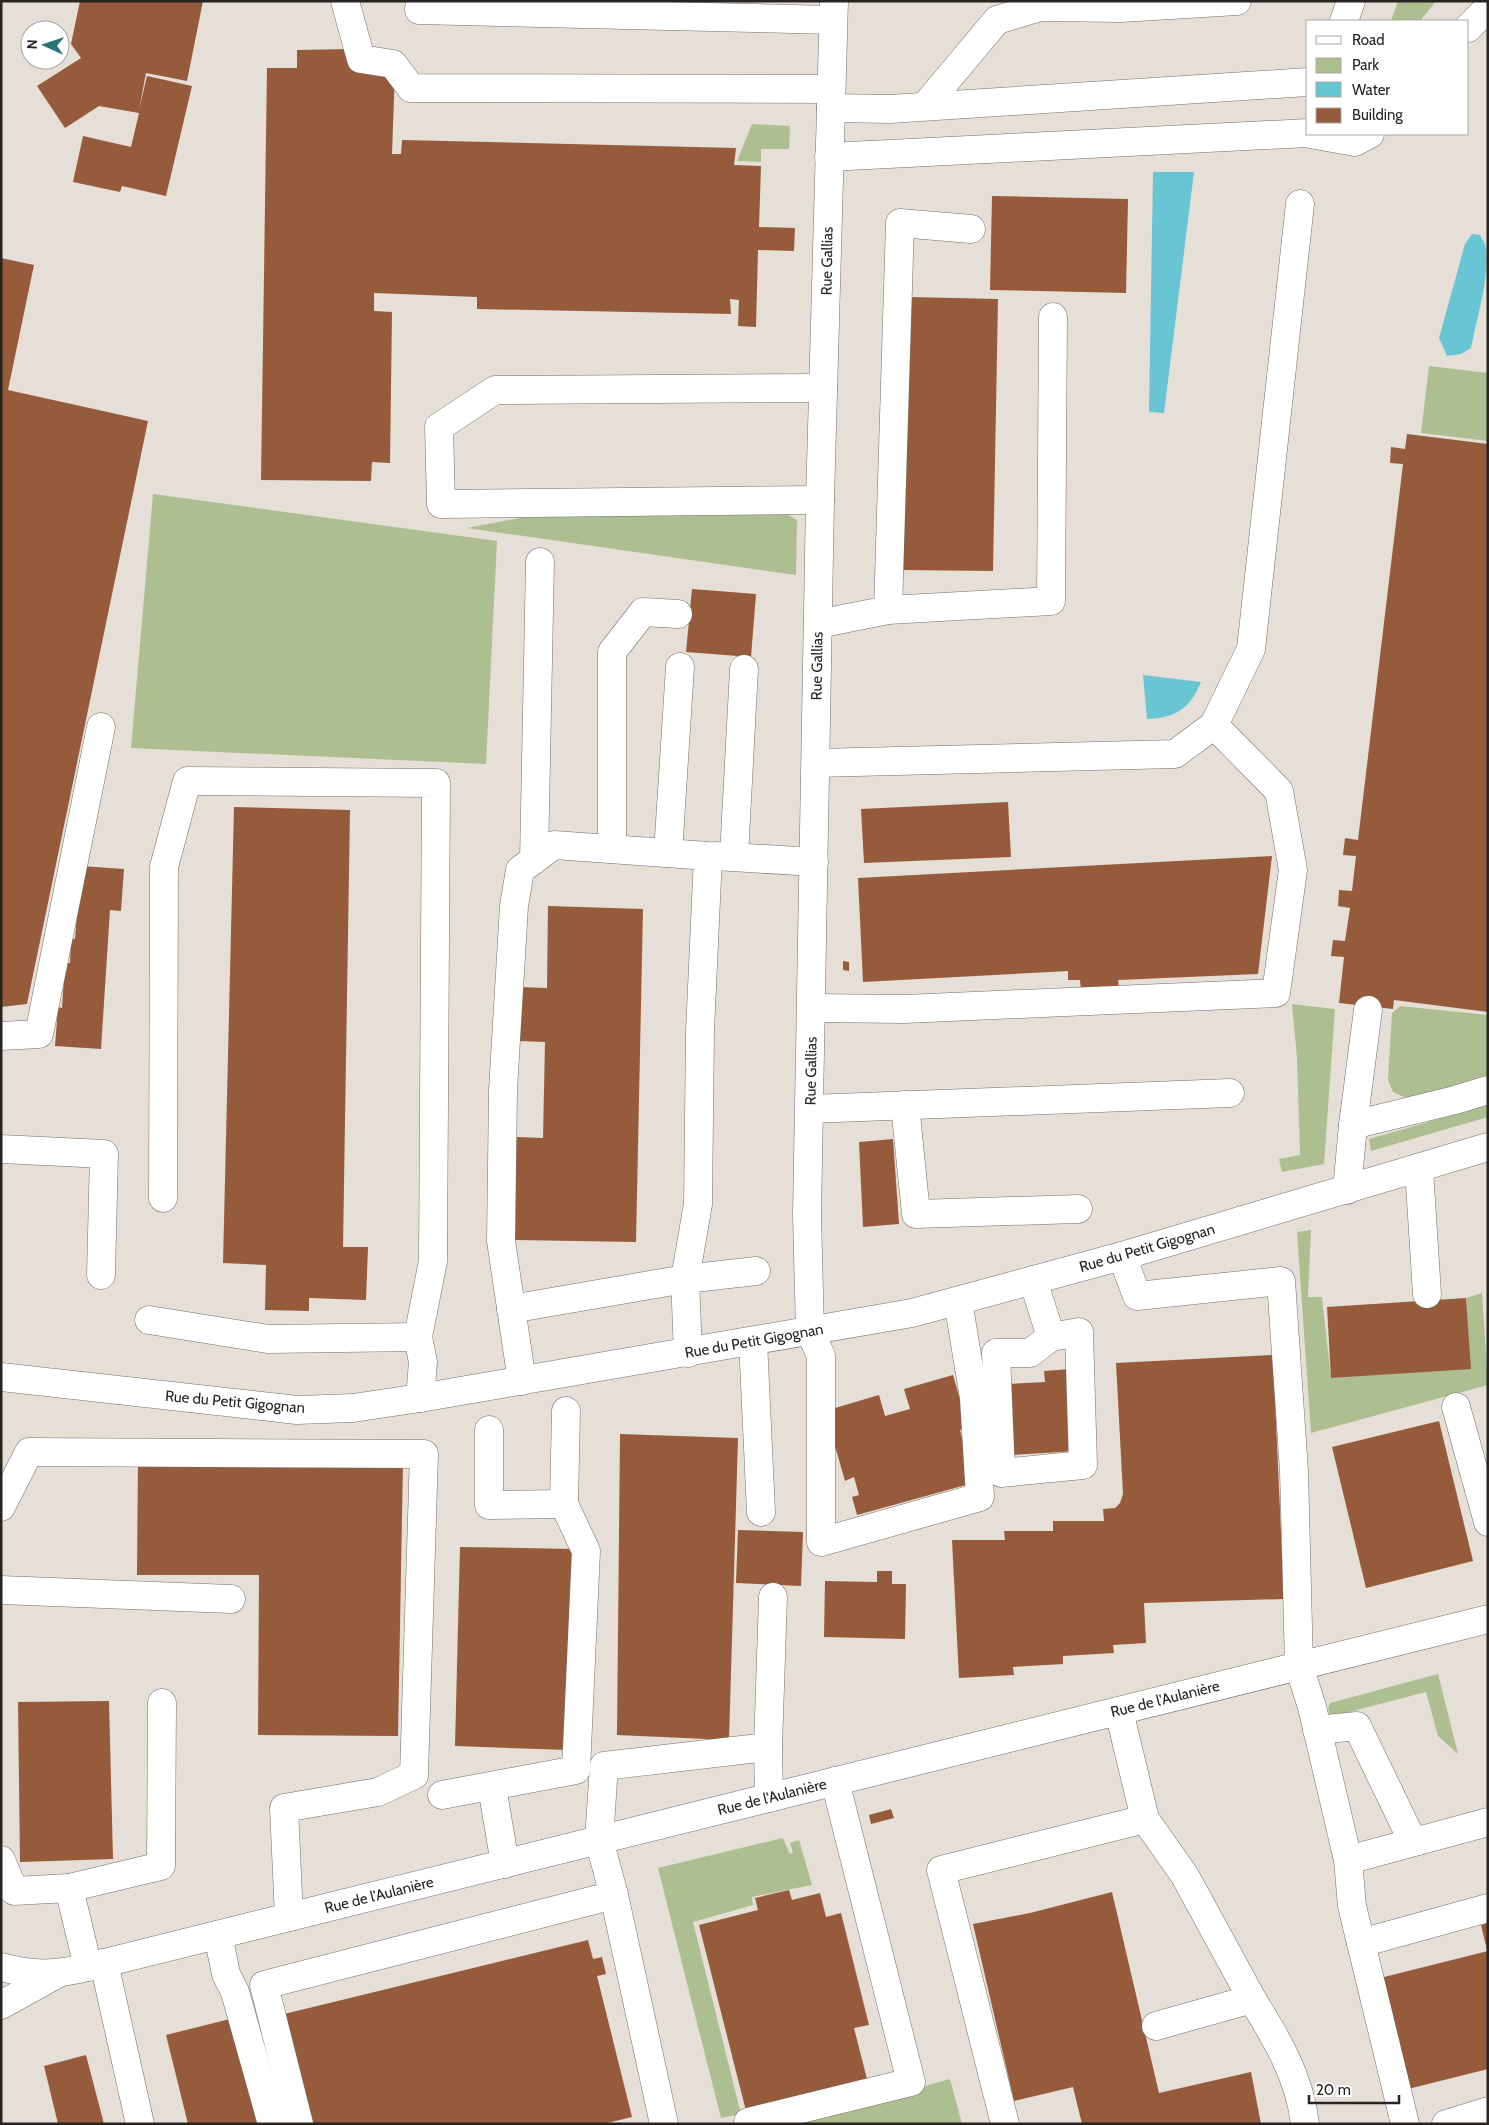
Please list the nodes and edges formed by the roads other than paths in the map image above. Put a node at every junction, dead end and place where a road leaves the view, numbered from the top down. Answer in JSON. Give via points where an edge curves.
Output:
{"nodes":[{"id":1,"x":344,"y":1,"type":"edge"},
{"id":2,"x":420,"y":1,"type":"edge"},
{"id":3,"x":1237,"y":1,"type":"edge"},
{"id":4,"x":1351,"y":1,"type":"edge"},
{"id":5,"x":1488,"y":8,"type":"edge"},
{"id":6,"x":833,"y":10,"type":"edge"},
{"id":7,"x":1344,"y":20,"type":"edge"},
{"id":8,"x":1469,"y":27,"type":"edge"},
{"id":9,"x":1306,"y":82,"type":"edge"},
{"id":10,"x":831,"y":99,"type":"junction"},
{"id":11,"x":925,"y":106,"type":"junction"},
{"id":12,"x":1306,"y":133,"type":"edge"},
{"id":13,"x":1318,"y":135,"type":"edge"},
{"id":14,"x":1368,"y":135,"type":"edge"},
{"id":15,"x":830,"y":157,"type":"junction"},
{"id":16,"x":1300,"y":204,"type":"dead end"},
{"id":17,"x":971,"y":229,"type":"dead end"},
{"id":18,"x":1053,"y":318,"type":"dead end"},
{"id":19,"x":824,"y":388,"type":"junction"},
{"id":20,"x":820,"y":500,"type":"junction"},
{"id":21,"x":540,"y":562,"type":"dead end"},
{"id":22,"x":888,"y":610,"type":"junction"},
{"id":23,"x":678,"y":614,"type":"dead end"},
{"id":24,"x":818,"y":624,"type":"junction"},
{"id":25,"x":680,"y":667,"type":"dead end"},
{"id":26,"x":744,"y":669,"type":"dead end"},
{"id":27,"x":1214,"y":725,"type":"junction"},
{"id":28,"x":101,"y":727,"type":"dead end"},
{"id":29,"x":816,"y":763,"type":"junction"},
{"id":30,"x":612,"y":849,"type":"junction"},
{"id":31,"x":668,"y":853,"type":"junction"},
{"id":32,"x":721,"y":856,"type":"junction"},
{"id":33,"x":534,"y":860,"type":"junction"},
{"id":34,"x":814,"y":862,"type":"junction"},
{"id":35,"x":812,"y":1008,"type":"junction"},
{"id":36,"x":1368,"y":1010,"type":"dead end"},
{"id":37,"x":1,"y":1036,"type":"edge"},
{"id":38,"x":1488,"y":1090,"type":"edge"},
{"id":39,"x":1230,"y":1093,"type":"dead end"},
{"id":40,"x":905,"y":1105,"type":"junction"},
{"id":41,"x":810,"y":1109,"type":"junction"},
{"id":42,"x":1353,"y":1124,"type":"junction"},
{"id":43,"x":1488,"y":1148,"type":"edge"},
{"id":44,"x":1,"y":1150,"type":"edge"},
{"id":45,"x":1419,"y":1169,"type":"junction"},
{"id":46,"x":1347,"y":1190,"type":"junction"},
{"id":47,"x":163,"y":1198,"type":"dead end"},
{"id":48,"x":1078,"y":1209,"type":"dead end"},
{"id":49,"x":1122,"y":1256,"type":"junction"},
{"id":50,"x":756,"y":1271,"type":"dead end"},
{"id":51,"x":101,"y":1275,"type":"dead end"},
{"id":52,"x":685,"y":1278,"type":"junction"},
{"id":53,"x":1033,"y":1280,"type":"junction"},
{"id":54,"x":1427,"y":1294,"type":"dead end"},
{"id":55,"x":958,"y":1301,"type":"junction"},
{"id":56,"x":511,"y":1310,"type":"junction"},
{"id":57,"x":149,"y":1320,"type":"dead end"},
{"id":58,"x":810,"y":1331,"type":"junction"},
{"id":59,"x":418,"y":1337,"type":"junction"},
{"id":60,"x":1051,"y":1337,"type":"junction"},
{"id":61,"x":753,"y":1341,"type":"junction"},
{"id":62,"x":688,"y":1353,"type":"junction"},
{"id":63,"x":1,"y":1376,"type":"edge"},
{"id":64,"x":522,"y":1381,"type":"junction"},
{"id":65,"x":420,"y":1398,"type":"junction"},
{"id":66,"x":1456,"y":1407,"type":"dead end"},
{"id":67,"x":566,"y":1411,"type":"dead end"},
{"id":68,"x":489,"y":1430,"type":"dead end"},
{"id":69,"x":564,"y":1504,"type":"junction"},
{"id":70,"x":1,"y":1507,"type":"edge"},
{"id":71,"x":761,"y":1512,"type":"dead end"},
{"id":72,"x":1488,"y":1522,"type":"edge"},
{"id":73,"x":1,"y":1590,"type":"edge"},
{"id":74,"x":773,"y":1597,"type":"dead end"},
{"id":75,"x":231,"y":1599,"type":"dead end"},
{"id":76,"x":1488,"y":1619,"type":"edge"},
{"id":77,"x":1299,"y":1666,"type":"junction"},
{"id":78,"x":162,"y":1703,"type":"dead end"},
{"id":79,"x":1119,"y":1711,"type":"junction"},
{"id":80,"x":1317,"y":1730,"type":"junction"},
{"id":81,"x":768,"y":1747,"type":"junction"},
{"id":82,"x":835,"y":1781,"type":"junction"},
{"id":83,"x":492,"y":1787,"type":"junction"},
{"id":84,"x":442,"y":1795,"type":"dead end"},
{"id":85,"x":769,"y":1798,"type":"junction"},
{"id":86,"x":1145,"y":1819,"type":"junction"},
{"id":87,"x":1488,"y":1822,"type":"edge"},
{"id":88,"x":599,"y":1840,"type":"junction"},
{"id":89,"x":1414,"y":1842,"type":"junction"},
{"id":90,"x":1,"y":1860,"type":"edge"},
{"id":91,"x":1348,"y":1860,"type":"junction"},
{"id":92,"x":505,"y":1864,"type":"junction"},
{"id":93,"x":69,"y":1888,"type":"junction"},
{"id":94,"x":614,"y":1895,"type":"junction"},
{"id":95,"x":1488,"y":1908,"type":"edge"},
{"id":96,"x":289,"y":1917,"type":"junction"},
{"id":97,"x":218,"y":1935,"type":"junction"},
{"id":98,"x":1361,"y":1943,"type":"junction"},
{"id":99,"x":96,"y":1965,"type":"junction"},
{"id":100,"x":1,"y":1967,"type":"edge"},
{"id":101,"x":57,"y":1974,"type":"junction"},
{"id":102,"x":1252,"y":1999,"type":"junction"},
{"id":103,"x":1,"y":2006,"type":"edge"},
{"id":104,"x":1156,"y":2026,"type":"dead end"},
{"id":105,"x":1488,"y":2111,"type":"edge"},
{"id":106,"x":748,"y":2122,"type":"dead end"},
{"id":107,"x":140,"y":2124,"type":"edge"},
{"id":108,"x":272,"y":2124,"type":"edge"},
{"id":109,"x":298,"y":2124,"type":"edge"},
{"id":110,"x":664,"y":2124,"type":"edge"},
{"id":111,"x":1005,"y":2124,"type":"edge"},
{"id":112,"x":1305,"y":2124,"type":"edge"},
{"id":113,"x":1405,"y":2124,"type":"edge"},
{"id":114,"x":1446,"y":2124,"type":"edge"}],
"edges":[{"from":1,"to":10,"type":"street","via":[[361,59],[393,64],[411,88]]},
{"from":2,"to":6,"type":"street","via":[[419,10]]},
{"from":3,"to":11,"type":"street","via":[[1120,8],[1040,7],[997,20]]},
{"from":4,"to":7,"type":"street"},
{"from":5,"to":8,"type":"street"},
{"from":6,"to":10,"type":"street","name":"Rue Gallias"},
{"from":9,"to":11,"type":"street"},
{"from":10,"to":11,"type":"street"},
{"from":10,"to":15,"type":"street","name":"Rue Gallias"},
{"from":12,"to":15,"type":"street"},
{"from":13,"to":14,"type":"street","via":[[1355,142]]},
{"from":15,"to":19,"type":"street","name":"Rue Gallias"},
{"from":16,"to":27,"type":"street","via":[[1251,649]]},
{"from":17,"to":22,"type":"street","via":[[900,223]]},
{"from":18,"to":22,"type":"street","via":[[1051,601]]},
{"from":19,"to":20,"type":"street","name":"Rue Gallias"},
{"from":19,"to":20,"type":"street","via":[[495,390],[439,427],[441,504]]},
{"from":20,"to":24,"type":"street","name":"Rue Gallias"},
{"from":21,"to":33,"type":"street"},
{"from":22,"to":24,"type":"street"},
{"from":23,"to":30,"type":"street","via":[[643,612],[612,652]]},
{"from":24,"to":29,"type":"street","name":"Rue Gallias"},
{"from":25,"to":31,"type":"street"},
{"from":26,"to":32,"type":"street"},
{"from":27,"to":29,"type":"street","via":[[1175,754]]},
{"from":27,"to":35,"type":"street","via":[[1279,791],[1292,870],[1276,993],[904,1008]]},
{"from":28,"to":37,"type":"street","via":[[39,1034]]},
{"from":29,"to":34,"type":"street","name":"Rue Gallias"},
{"from":30,"to":31,"type":"street"},
{"from":30,"to":33,"type":"street","via":[[554,845]]},
{"from":31,"to":32,"type":"street"},
{"from":32,"to":34,"type":"street"},
{"from":32,"to":52,"type":"street","via":[[700,1031],[698,1204]]},
{"from":33,"to":56,"type":"street","via":[[520,870],[514,906],[503,1090],[501,1241]]},
{"from":34,"to":35,"type":"street","name":"Rue Gallias"},
{"from":35,"to":41,"type":"street","name":"Rue Gallias"},
{"from":36,"to":42,"type":"street"},
{"from":38,"to":42,"type":"street"},
{"from":39,"to":40,"type":"street"},
{"from":40,"to":41,"type":"street"},
{"from":40,"to":48,"type":"street","via":[[916,1214]]},
{"from":41,"to":58,"type":"street","name":"Rue Gallias","via":[[807,1215]]},
{"from":42,"to":46,"type":"street"},
{"from":43,"to":45,"type":"street","name":"Rue du Petit Gigognan"},
{"from":44,"to":51,"type":"street","via":[[104,1154]]},
{"from":45,"to":46,"type":"street","name":"Rue du Petit Gigognan"},
{"from":45,"to":54,"type":"street"},
{"from":46,"to":49,"type":"street","name":"Rue du Petit Gigognan"},
{"from":47,"to":59,"type":"street","via":[[164,867],[187,781],[436,783],[433,1261]]},
{"from":49,"to":53,"type":"street","name":"Rue du Petit Gigognan"},
{"from":49,"to":77,"type":"street","via":[[1137,1296],[1281,1281],[1294,1471]]},
{"from":50,"to":52,"type":"street"},
{"from":52,"to":56,"type":"street"},
{"from":52,"to":62,"type":"street"},
{"from":53,"to":55,"type":"street","name":"Rue du Petit Gigognan"},
{"from":53,"to":60,"type":"street"},
{"from":55,"to":58,"type":"street","name":"Rue du Petit Gigognan","via":[[912,1313]]},
{"from":55,"to":58,"type":"street","via":[[974,1398],[980,1497],[821,1542],[821,1356]]},
{"from":56,"to":64,"type":"street"},
{"from":57,"to":59,"type":"street","via":[[268,1339]]},
{"from":58,"to":61,"type":"street","name":"Rue du Petit Gigognan"},
{"from":59,"to":65,"type":"street","via":[[423,1362]]},
{"from":60,"to":60,"type":"street","via":[[1030,1353],[996,1353],[1001,1473],[1084,1466],[1079,1332]]},
{"from":61,"to":62,"type":"street","name":"Rue du Petit Gigognan"},
{"from":61,"to":71,"type":"street"},
{"from":62,"to":64,"type":"street","name":"Rue du Petit Gigognan"},
{"from":63,"to":65,"type":"street","name":"Rue du Petit Gigognan","via":[[297,1410],[353,1408]]},
{"from":64,"to":65,"type":"street","name":"Rue du Petit Gigognan"},
{"from":66,"to":72,"type":"street"},
{"from":67,"to":69,"type":"street"},
{"from":68,"to":69,"type":"street","via":[[489,1505]]},
{"from":69,"to":83,"type":"street","via":[[586,1551],[576,1770]]},
{"from":70,"to":96,"type":"street","via":[[29,1452],[424,1454],[414,1775],[378,1792],[284,1808]]},
{"from":73,"to":75,"type":"street"},
{"from":74,"to":81,"type":"street"},
{"from":76,"to":77,"type":"street","name":"Rue de l'Aulanière"},
{"from":77,"to":79,"type":"street","name":"Rue de l'Aulanière"},
{"from":77,"to":80,"type":"street"},
{"from":78,"to":93,"type":"street","via":[[161,1866]]},
{"from":79,"to":82,"type":"street","name":"Rue de l'Aulanière"},
{"from":79,"to":86,"type":"street"},
{"from":80,"to":89,"type":"street","via":[[1357,1726]]},
{"from":80,"to":91,"type":"street"},
{"from":81,"to":85,"type":"street"},
{"from":81,"to":88,"type":"street","via":[[604,1766]]},
{"from":82,"to":85,"type":"street","name":"Rue de l'Aulanière"},
{"from":82,"to":106,"type":"street","via":[[910,2082]]},
{"from":83,"to":84,"type":"street"},
{"from":83,"to":92,"type":"street"},
{"from":85,"to":88,"type":"street","name":"Rue de l'Aulanière"},
{"from":86,"to":102,"type":"street","via":[[1185,1876]]},
{"from":86,"to":111,"type":"street","via":[[941,1870]]},
{"from":87,"to":89,"type":"street"},
{"from":88,"to":92,"type":"street","name":"Rue de l'Aulanière"},
{"from":88,"to":94,"type":"street"},
{"from":89,"to":91,"type":"street"},
{"from":90,"to":93,"type":"street","via":[[14,1891]]},
{"from":91,"to":98,"type":"street","via":[[1352,1906]]},
{"from":92,"to":96,"type":"street","name":"Rue de l'Aulanière"},
{"from":93,"to":99,"type":"street"},
{"from":94,"to":109,"type":"street","via":[[264,1985]]},
{"from":94,"to":110,"type":"street"},
{"from":95,"to":98,"type":"street"},
{"from":96,"to":97,"type":"street","name":"Rue de l'Aulanière"},
{"from":97,"to":99,"type":"street","name":"Rue de l'Aulanière"},
{"from":97,"to":108,"type":"street","via":[[226,1974],[236,1992]]},
{"from":98,"to":113,"type":"street"},
{"from":99,"to":101,"type":"street","name":"Rue de l'Aulanière"},
{"from":99,"to":107,"type":"street"},
{"from":100,"to":101,"type":"street","name":"Rue de l'Aulanière"},
{"from":101,"to":103,"type":"street","name":"Rue de l'Aulanière"},
{"from":102,"to":104,"type":"street"},
{"from":102,"to":112,"type":"street","via":[[1281,2046],[1303,2101]]},
{"from":105,"to":114,"type":"street"}]}
